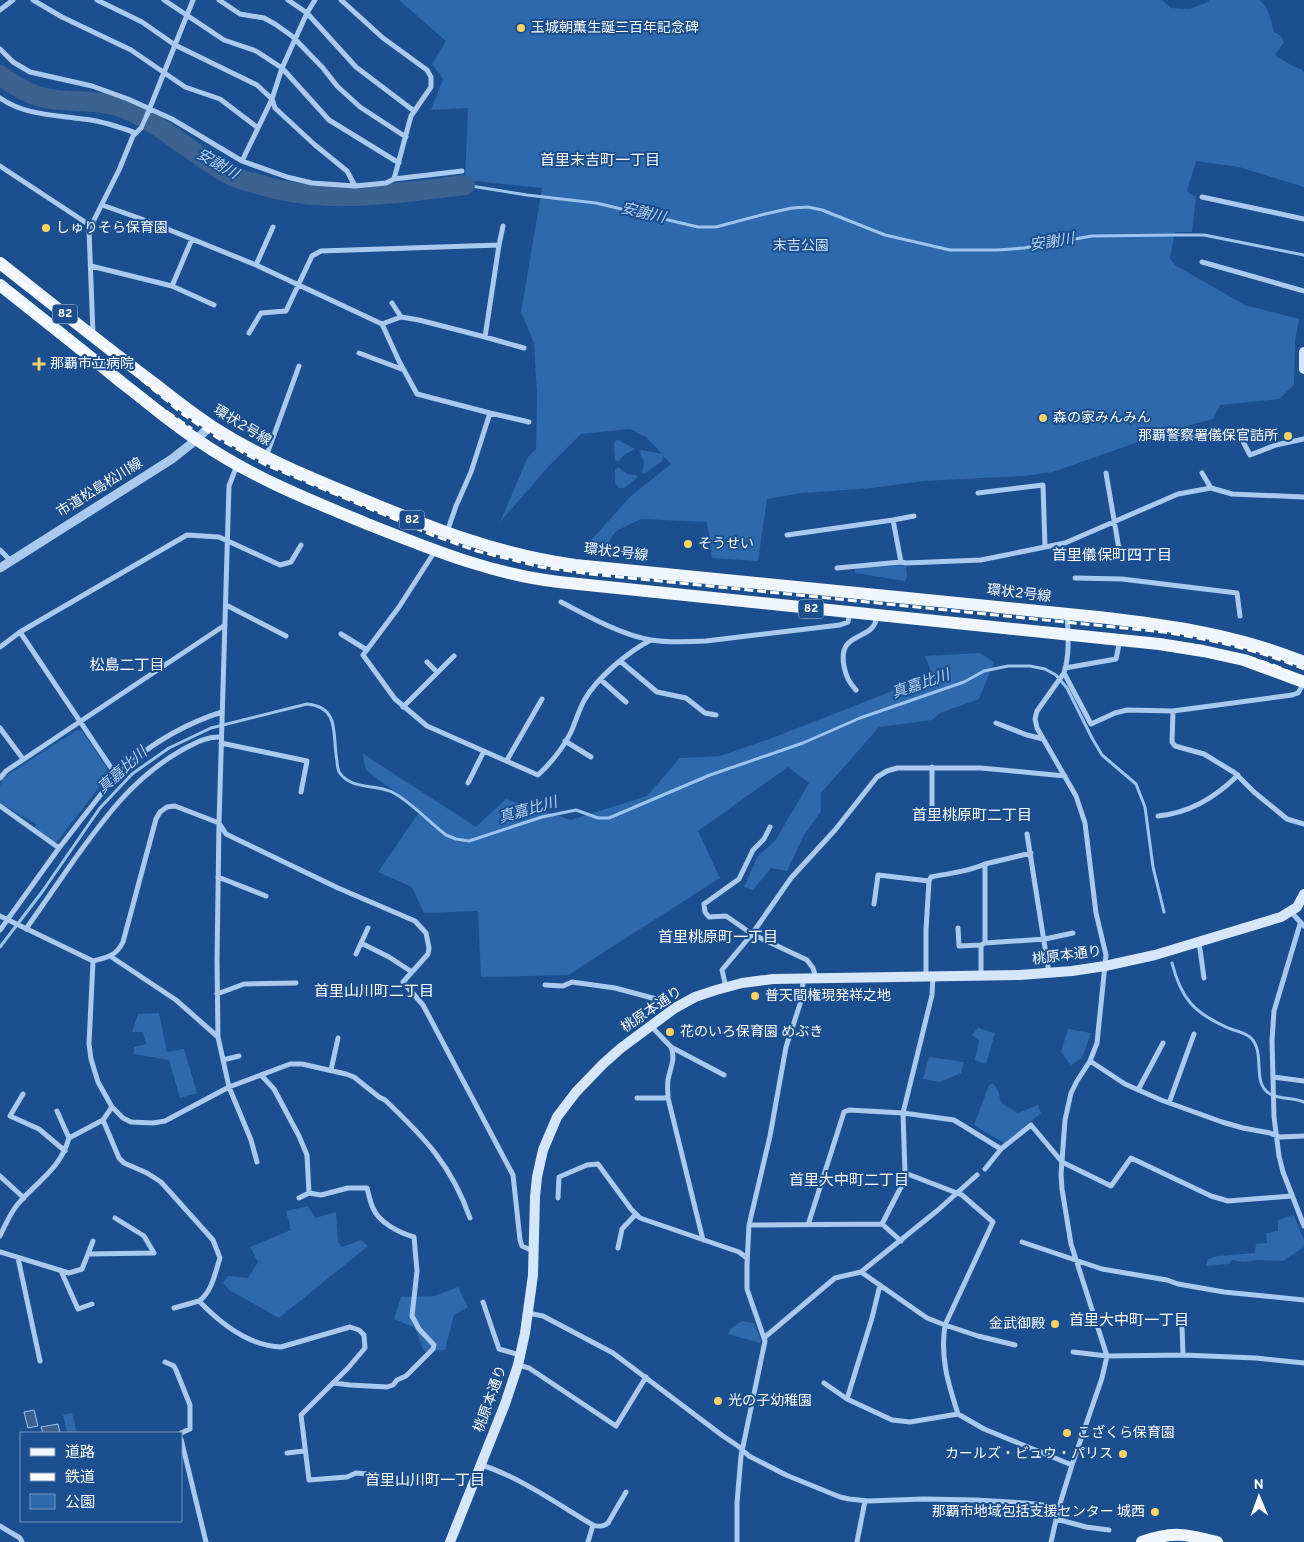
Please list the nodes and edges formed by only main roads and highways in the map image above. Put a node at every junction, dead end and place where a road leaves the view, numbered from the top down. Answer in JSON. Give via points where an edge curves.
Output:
{"nodes":[{"id":1,"x":0,"y":263,"type":"edge"},
{"id":2,"x":0,"y":285,"type":"edge"},
{"id":3,"x":1304,"y":352,"type":"edge"},
{"id":4,"x":1304,"y":369,"type":"edge"},
{"id":5,"x":1304,"y":662,"type":"edge"},
{"id":6,"x":1304,"y":683,"type":"edge"},
{"id":7,"x":1304,"y":894,"type":"edge"},
{"id":8,"x":450,"y":1542,"type":"edge"},
{"id":9,"x":1142,"y":1542,"type":"edge"},
{"id":10,"x":1217,"y":1542,"type":"edge"}],
"edges":[{"from":1,"to":5,"type":"main road","name":"環状2号線","number":"82","via":[[210,426],[266,458],[446,534],[509,553],[564,563],[1067,614],[1206,632],[1250,642]]},
{"from":2,"to":6,"type":"main road","number":"82","via":[[196,440],[237,464],[326,507],[435,551],[488,568],[540,580],[1159,644],[1230,657]]},
{"from":3,"to":4,"type":"main road"},
{"from":7,"to":8,"type":"main road","name":"桃原本通り","via":[[1297,907],[1274,920],[1155,955],[1105,966],[981,976],[757,980],[695,998],[675,1008],[621,1048],[566,1104],[543,1150],[535,1196],[528,1313],[519,1360],[505,1404]]},
{"from":9,"to":10,"type":"main road","via":[[1171,1534]]}]}
